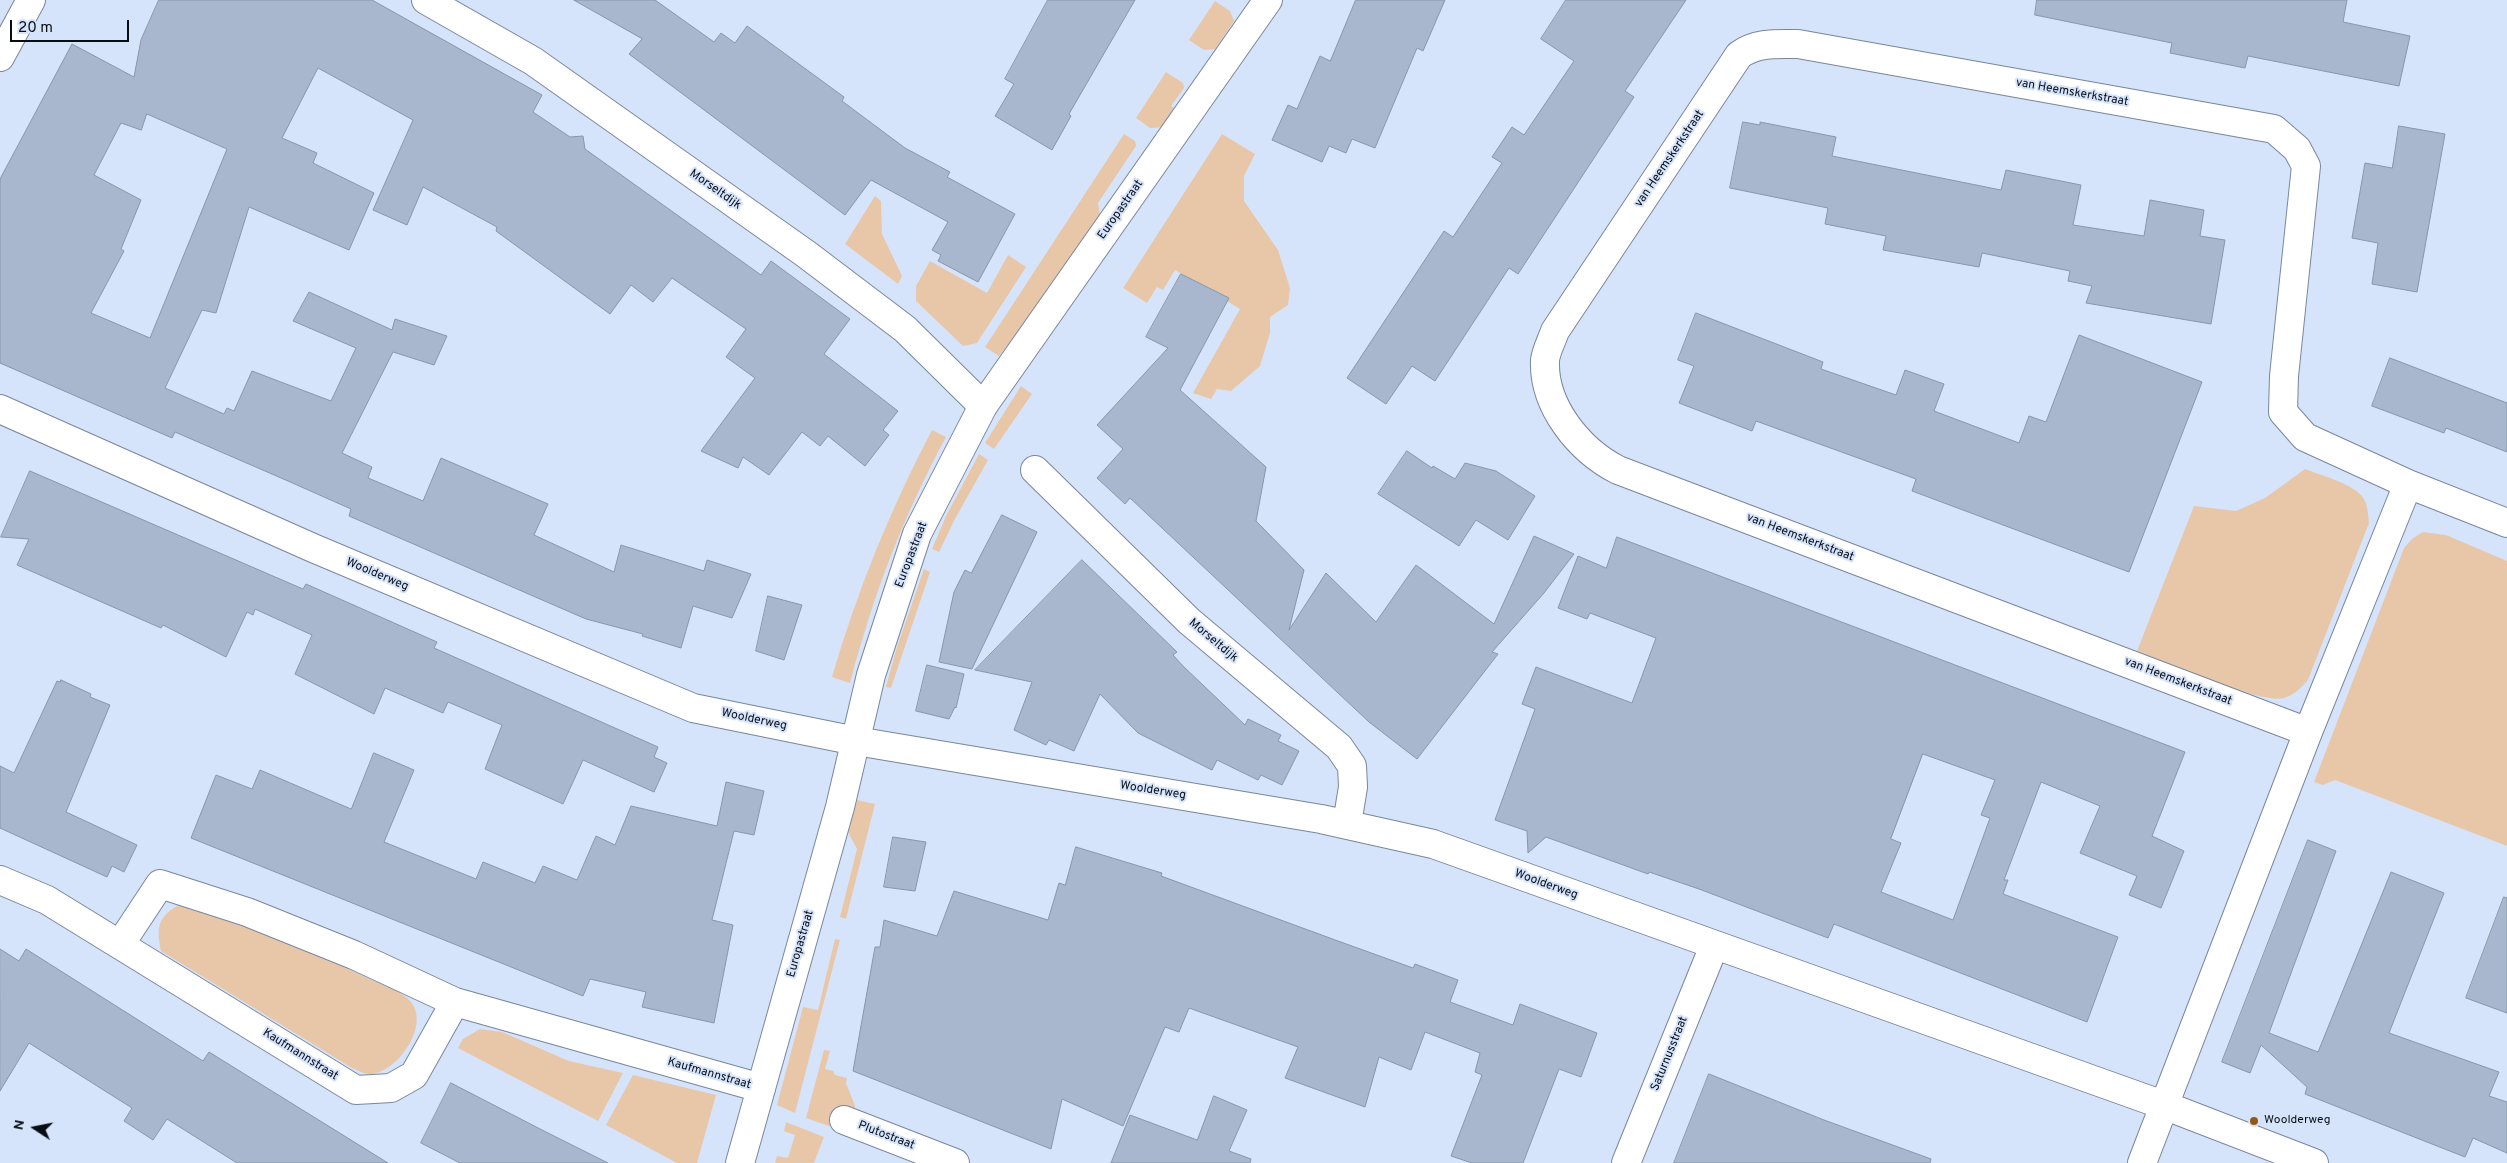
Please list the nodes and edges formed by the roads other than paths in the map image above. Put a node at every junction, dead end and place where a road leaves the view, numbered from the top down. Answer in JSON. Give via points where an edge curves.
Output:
{"nodes":[{"id":1,"x":31,"y":0,"type":"edge"},
{"id":2,"x":426,"y":0,"type":"edge"},
{"id":3,"x":1268,"y":0,"type":"edge"},
{"id":4,"x":0,"y":57,"type":"edge"},
{"id":5,"x":983,"y":406,"type":"junction"},
{"id":6,"x":0,"y":409,"type":"edge"},
{"id":7,"x":1035,"y":470,"type":"dead end"},
{"id":8,"x":2408,"y":484,"type":"junction"},
{"id":9,"x":2507,"y":523,"type":"edge"},
{"id":10,"x":2308,"y":732,"type":"junction"},
{"id":11,"x":856,"y":742,"type":"junction"},
{"id":12,"x":1347,"y":824,"type":"junction"},
{"id":13,"x":0,"y":880,"type":"edge"},
{"id":14,"x":121,"y":943,"type":"junction"},
{"id":15,"x":1714,"y":946,"type":"junction"},
{"id":16,"x":455,"y":1002,"type":"junction"},
{"id":17,"x":762,"y":1088,"type":"junction"},
{"id":18,"x":2166,"y":1106,"type":"junction"},
{"id":19,"x":844,"y":1120,"type":"dead end"},
{"id":20,"x":740,"y":1163,"type":"edge"},
{"id":21,"x":955,"y":1163,"type":"edge"},
{"id":22,"x":1626,"y":1163,"type":"edge"},
{"id":23,"x":2142,"y":1163,"type":"edge"},
{"id":24,"x":2314,"y":1163,"type":"edge"}],
"edges":[{"from":1,"to":4,"type":"street"},
{"from":2,"to":5,"type":"street","name":"Morseltdijk","via":[[533,61],[806,254],[905,329]]},
{"from":3,"to":5,"type":"street","name":"Europastraat"},
{"from":5,"to":11,"type":"street","name":"Europastraat","via":[[917,534],[871,675]]},
{"from":6,"to":11,"type":"street","name":"Woolderweg","via":[[314,548],[693,708]]},
{"from":7,"to":12,"type":"street","name":"Morseltdijk","via":[[1189,621],[1339,748],[1352,766],[1354,787]]},
{"from":8,"to":9,"type":"street","name":"van Heemskerkstraat"},
{"from":8,"to":10,"type":"street"},
{"from":8,"to":10,"type":"street","name":"van Heemskerkstraat","via":[[2305,437],[2283,412],[2306,166],[2297,149],[2274,129],[1798,44],[1750,47],[1739,55],[1556,331],[1545,359],[1550,391],[1562,419],[1580,442],[1607,464]]},
{"from":10,"to":18,"type":"street"},
{"from":11,"to":12,"type":"street","name":"Woolderweg"},
{"from":11,"to":17,"type":"street","name":"Europastraat"},
{"from":12,"to":15,"type":"street","name":"Woolderweg","via":[[1433,844]]},
{"from":13,"to":14,"type":"street","name":"Kaufmannstraat","via":[[47,900]]},
{"from":14,"to":16,"type":"street","name":"Kaufmannstraat","via":[[160,884],[265,919],[354,955]]},
{"from":14,"to":16,"type":"street","name":"Kaufmannstraat","via":[[356,1090],[391,1088],[414,1075]]},
{"from":15,"to":18,"type":"street","name":"Woolderweg"},
{"from":15,"to":22,"type":"street","name":"Saturnusstraat"},
{"from":16,"to":17,"type":"street","name":"Kaufmannstraat"},
{"from":17,"to":20,"type":"street","name":"Europastraat"},
{"from":18,"to":23,"type":"street"},
{"from":18,"to":24,"type":"street","name":"Woolderweg"},
{"from":19,"to":21,"type":"street","name":"Plutostraat"}]}
